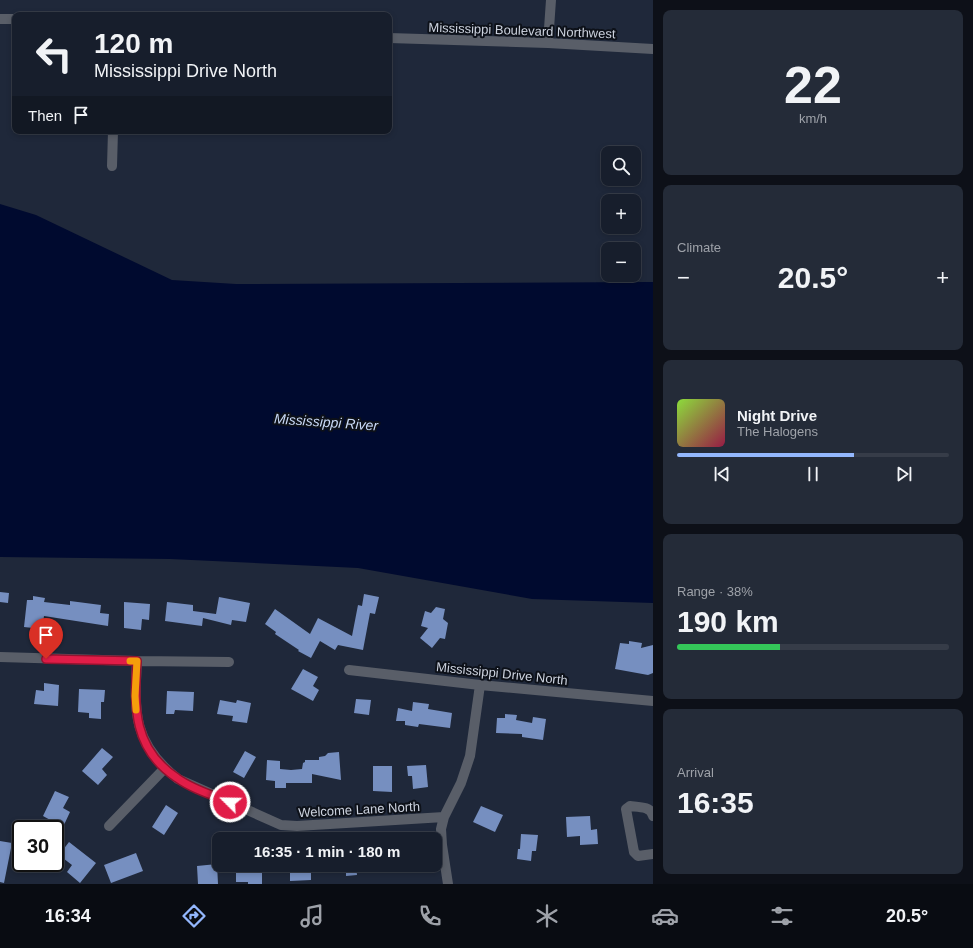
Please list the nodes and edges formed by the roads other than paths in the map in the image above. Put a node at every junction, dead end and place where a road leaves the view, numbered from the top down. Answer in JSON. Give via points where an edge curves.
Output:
{"nodes":[{"id":1,"x":550,"y":0,"type":"edge"},
{"id":2,"x":0,"y":19,"type":"edge"},
{"id":3,"x":12,"y":20,"type":"edge"},
{"id":4,"x":392,"y":38,"type":"edge"},
{"id":5,"x":548,"y":43,"type":"junction"},
{"id":6,"x":653,"y":49,"type":"edge"},
{"id":7,"x":113,"y":134,"type":"edge"},
{"id":8,"x":112,"y":166,"type":"dead end"},
{"id":9,"x":0,"y":657,"type":"edge"},
{"id":10,"x":137,"y":661,"type":"junction"},
{"id":11,"x":228,"y":662,"type":"dead end"},
{"id":12,"x":350,"y":670,"type":"dead end"},
{"id":13,"x":480,"y":685,"type":"junction"},
{"id":14,"x":653,"y":701,"type":"edge"},
{"id":15,"x":164,"y":769,"type":"junction"},
{"id":16,"x":653,"y":816,"type":"edge"},
{"id":17,"x":444,"y":817,"type":"junction"},
{"id":18,"x":109,"y":826,"type":"dead end"},
{"id":19,"x":653,"y":854,"type":"edge"},
{"id":20,"x":448,"y":884,"type":"edge"}],
"edges":[{"from":1,"to":5,"type":"street"},
{"from":2,"to":3,"type":"street"},
{"from":4,"to":5,"type":"street","name":"Mississippi Boulevard Northwest"},
{"from":5,"to":6,"type":"street","name":"Mississippi Boulevard Northwest"},
{"from":7,"to":8,"type":"street"},
{"from":9,"to":10,"type":"street"},
{"from":10,"to":11,"type":"street"},
{"from":10,"to":15,"type":"street","name":"Welcome Lane North","via":[[135,696],[140,733]]},
{"from":12,"to":13,"type":"street","name":"Mississippi Drive North"},
{"from":13,"to":14,"type":"street","name":"Mississippi Drive North"},
{"from":13,"to":17,"type":"street","via":[[470,756],[461,783]]},
{"from":15,"to":17,"type":"street","name":"Welcome Lane North","via":[[178,779],[281,824],[297,826]]},
{"from":15,"to":18,"type":"street"},
{"from":16,"to":19,"type":"street","via":[[648,809],[630,806],[626,809],[634,852],[638,856]]},
{"from":17,"to":20,"type":"street","via":[[442,845]]}]}
